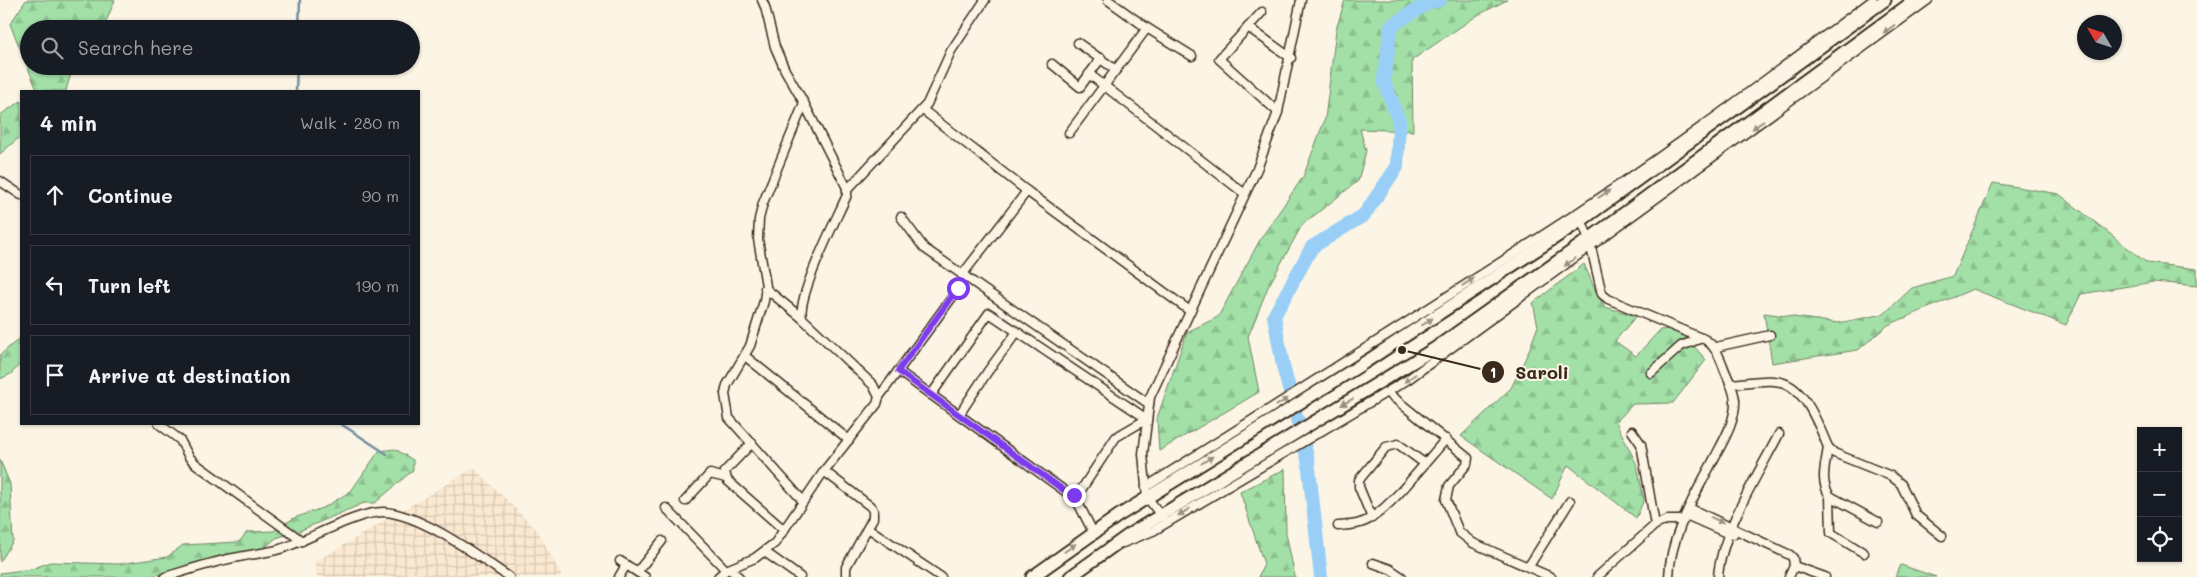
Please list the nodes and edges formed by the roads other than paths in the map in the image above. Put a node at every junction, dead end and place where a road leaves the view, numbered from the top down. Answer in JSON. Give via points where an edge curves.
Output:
{"nodes":[{"id":1,"x":762,"y":0,"type":"edge"},
{"id":2,"x":985,"y":0,"type":"edge"},
{"id":3,"x":1108,"y":0,"type":"edge"},
{"id":4,"x":1301,"y":0,"type":"edge"},
{"id":5,"x":1873,"y":0,"type":"edge"},
{"id":6,"x":1885,"y":0,"type":"edge"},
{"id":7,"x":1915,"y":0,"type":"edge"},
{"id":8,"x":1928,"y":0,"type":"edge"},
{"id":9,"x":1262,"y":12,"type":"dead end"},
{"id":10,"x":1248,"y":27,"type":"junction"},
{"id":11,"x":1147,"y":28,"type":"junction"},
{"id":12,"x":1078,"y":43,"type":"dead end"},
{"id":13,"x":1192,"y":56,"type":"dead end"},
{"id":14,"x":1101,"y":58,"type":"junction"},
{"id":15,"x":1290,"y":58,"type":"junction"},
{"id":16,"x":1052,"y":64,"type":"dead end"},
{"id":17,"x":1116,"y":70,"type":"junction"},
{"id":18,"x":1090,"y":74,"type":"junction"},
{"id":19,"x":1105,"y":86,"type":"junction"},
{"id":20,"x":804,"y":103,"type":"junction"},
{"id":21,"x":923,"y":110,"type":"junction"},
{"id":22,"x":1278,"y":112,"type":"junction"},
{"id":23,"x":1069,"y":133,"type":"dead end"},
{"id":24,"x":0,"y":181,"type":"edge"},
{"id":25,"x":846,"y":186,"type":"junction"},
{"id":26,"x":1027,"y":190,"type":"junction"},
{"id":27,"x":20,"y":194,"type":"edge"},
{"id":28,"x":1245,"y":194,"type":"junction"},
{"id":29,"x":1580,"y":216,"type":"junction"},
{"id":30,"x":901,"y":217,"type":"dead end"},
{"id":31,"x":1590,"y":243,"type":"junction"},
{"id":32,"x":962,"y":275,"type":"junction"},
{"id":33,"x":766,"y":288,"type":"junction"},
{"id":34,"x":958,"y":288,"type":"dead end"},
{"id":35,"x":1190,"y":311,"type":"junction"},
{"id":36,"x":802,"y":318,"type":"junction"},
{"id":37,"x":1017,"y":332,"type":"junction"},
{"id":38,"x":1770,"y":335,"type":"dead end"},
{"id":39,"x":1702,"y":338,"type":"junction"},
{"id":40,"x":1718,"y":351,"type":"junction"},
{"id":41,"x":745,"y":356,"type":"junction"},
{"id":42,"x":898,"y":371,"type":"junction"},
{"id":43,"x":1651,"y":373,"type":"dead end"},
{"id":44,"x":1730,"y":384,"type":"junction"},
{"id":45,"x":1388,"y":393,"type":"junction"},
{"id":46,"x":931,"y":395,"type":"junction"},
{"id":47,"x":879,"y":397,"type":"junction"},
{"id":48,"x":1149,"y":404,"type":"junction"},
{"id":49,"x":959,"y":415,"type":"junction"},
{"id":50,"x":1147,"y":419,"type":"junction"},
{"id":51,"x":160,"y":425,"type":"edge"},
{"id":52,"x":1632,"y":431,"type":"dead end"},
{"id":53,"x":1779,"y":434,"type":"dead end"},
{"id":54,"x":849,"y":440,"type":"junction"},
{"id":55,"x":1448,"y":441,"type":"junction"},
{"id":56,"x":752,"y":443,"type":"junction"},
{"id":57,"x":1828,"y":447,"type":"junction"},
{"id":58,"x":1269,"y":455,"type":"junction"},
{"id":59,"x":1424,"y":463,"type":"junction"},
{"id":60,"x":824,"y":471,"type":"junction"},
{"id":61,"x":726,"y":478,"type":"junction"},
{"id":62,"x":1147,"y":492,"type":"junction"},
{"id":63,"x":1074,"y":495,"type":"junction"},
{"id":64,"x":1830,"y":496,"type":"junction"},
{"id":65,"x":685,"y":501,"type":"dead end"},
{"id":66,"x":803,"y":501,"type":"junction"},
{"id":67,"x":1570,"y":501,"type":"dead end"},
{"id":68,"x":666,"y":508,"type":"dead end"},
{"id":69,"x":1687,"y":514,"type":"junction"},
{"id":70,"x":1372,"y":518,"type":"junction"},
{"id":71,"x":1163,"y":519,"type":"junction"},
{"id":72,"x":1878,"y":522,"type":"dead end"},
{"id":73,"x":1655,"y":525,"type":"junction"},
{"id":74,"x":1338,"y":526,"type":"dead end"},
{"id":75,"x":868,"y":528,"type":"junction"},
{"id":76,"x":784,"y":530,"type":"junction"},
{"id":77,"x":1730,"y":530,"type":"junction"},
{"id":78,"x":1093,"y":532,"type":"junction"},
{"id":79,"x":1942,"y":536,"type":"dead end"},
{"id":80,"x":302,"y":541,"type":"junction"},
{"id":81,"x":662,"y":541,"type":"dead end"},
{"id":82,"x":765,"y":552,"type":"junction"},
{"id":83,"x":1864,"y":553,"type":"dead end"},
{"id":84,"x":1373,"y":563,"type":"dead end"},
{"id":85,"x":1529,"y":566,"type":"junction"},
{"id":86,"x":1794,"y":566,"type":"junction"},
{"id":87,"x":728,"y":570,"type":"junction"},
{"id":88,"x":638,"y":572,"type":"junction"},
{"id":89,"x":1600,"y":576,"type":"edge"},
{"id":90,"x":165,"y":577,"type":"edge"},
{"id":91,"x":508,"y":577,"type":"edge"},
{"id":92,"x":619,"y":577,"type":"edge"},
{"id":93,"x":645,"y":577,"type":"edge"},
{"id":94,"x":718,"y":577,"type":"edge"},
{"id":95,"x":739,"y":577,"type":"edge"},
{"id":96,"x":800,"y":577,"type":"edge"},
{"id":97,"x":846,"y":577,"type":"edge"},
{"id":98,"x":941,"y":577,"type":"edge"},
{"id":99,"x":1032,"y":577,"type":"edge"},
{"id":100,"x":1070,"y":577,"type":"edge"},
{"id":101,"x":1402,"y":577,"type":"edge"},
{"id":102,"x":1551,"y":577,"type":"edge"},
{"id":103,"x":1669,"y":577,"type":"edge"},
{"id":104,"x":1718,"y":577,"type":"edge"},
{"id":105,"x":1789,"y":577,"type":"edge"},
{"id":106,"x":1825,"y":577,"type":"edge"}],
"edges":[{"from":1,"to":20,"type":"street","via":[[775,47]]},
{"from":2,"to":21,"type":"street","via":[[951,51]]},
{"from":3,"to":11,"type":"street"},
{"from":4,"to":15,"type":"street"},
{"from":29,"to":5,"type":"street","one_way":true},
{"from":6,"to":29,"type":"highway"},
{"from":7,"to":31,"type":"highway"},
{"from":8,"to":31,"type":"street","one_way":true},
{"from":9,"to":10,"type":"street"},
{"from":10,"to":15,"type":"street"},
{"from":10,"to":22,"type":"street","via":[[1220,59]]},
{"from":11,"to":13,"type":"street"},
{"from":11,"to":17,"type":"street"},
{"from":12,"to":14,"type":"street"},
{"from":14,"to":17,"type":"street"},
{"from":14,"to":18,"type":"street"},
{"from":15,"to":22,"type":"street"},
{"from":16,"to":18,"type":"street","via":[[1080,86]]},
{"from":17,"to":19,"type":"street"},
{"from":18,"to":19,"type":"street"},
{"from":19,"to":23,"type":"street"},
{"from":19,"to":28,"type":"street"},
{"from":20,"to":25,"type":"street"},
{"from":20,"to":33,"type":"street","via":[[759,218],[758,239]]},
{"from":21,"to":25,"type":"street"},
{"from":21,"to":26,"type":"street"},
{"from":22,"to":28,"type":"street"},
{"from":24,"to":27,"type":"street"},
{"from":25,"to":36,"type":"street","via":[[847,195],[806,289],[800,312]]},
{"from":26,"to":32,"type":"street"},
{"from":26,"to":35,"type":"street"},
{"from":28,"to":35,"type":"street"},
{"from":29,"to":31,"type":"street"},
{"from":62,"to":29,"type":"highway","one_way":true},
{"from":30,"to":32,"type":"street","via":[[924,248]]},
{"from":31,"to":39,"type":"street","via":[[1599,288],[1608,299]]},
{"from":31,"to":45,"type":"street","one_way":true},
{"from":31,"to":58,"type":"highway","one_way":true,"via":[[1434,349],[1320,417]]},
{"from":32,"to":48,"type":"street"},
{"from":33,"to":36,"type":"street"},
{"from":33,"to":41,"type":"street"},
{"from":34,"to":42,"type":"street"},
{"from":35,"to":48,"type":"street"},
{"from":36,"to":47,"type":"street","via":[[873,385]]},
{"from":37,"to":46,"type":"street","via":[[989,313]]},
{"from":37,"to":49,"type":"street"},
{"from":37,"to":50,"type":"street"},
{"from":38,"to":40,"type":"street"},
{"from":39,"to":40,"type":"street"},
{"from":39,"to":43,"type":"street","via":[[1682,346]]},
{"from":40,"to":44,"type":"street"},
{"from":41,"to":54,"type":"street"},
{"from":41,"to":56,"type":"street","via":[[725,394],[729,418]]},
{"from":42,"to":46,"type":"street"},
{"from":42,"to":47,"type":"street"},
{"from":44,"to":57,"type":"street","via":[[1787,383],[1803,397]]},
{"from":44,"to":69,"type":"street","via":[[1734,400],[1733,418]]},
{"from":45,"to":55,"type":"street"},
{"from":45,"to":58,"type":"street"},
{"from":46,"to":49,"type":"street"},
{"from":47,"to":54,"type":"street"},
{"from":48,"to":50,"type":"street"},
{"from":49,"to":63,"type":"street"},
{"from":50,"to":62,"type":"street","via":[[1143,454]]},
{"from":50,"to":63,"type":"street","via":[[1116,437],[1079,493]]},
{"from":51,"to":80,"type":"street","via":[[180,440],[196,464]]},
{"from":52,"to":73,"type":"street","via":[[1640,444]]},
{"from":53,"to":77,"type":"street"},
{"from":54,"to":60,"type":"street"},
{"from":55,"to":59,"type":"street"},
{"from":55,"to":85,"type":"street","via":[[1468,458],[1467,464],[1449,486],[1446,500],[1459,532],[1473,543]]},
{"from":56,"to":61,"type":"street","via":[[725,471]]},
{"from":56,"to":66,"type":"street"},
{"from":57,"to":64,"type":"street","via":[[1823,482]]},
{"from":57,"to":79,"type":"street","via":[[1834,453],[1891,476],[1901,484],[1916,515]]},
{"from":58,"to":71,"type":"highway","one_way":true},
{"from":59,"to":70,"type":"street"},
{"from":59,"to":70,"type":"street","via":[[1398,444],[1386,447],[1359,480]]},
{"from":60,"to":66,"type":"street"},
{"from":60,"to":75,"type":"street","via":[[870,506],[873,518]]},
{"from":61,"to":65,"type":"street","via":[[710,474]]},
{"from":61,"to":76,"type":"street"},
{"from":62,"to":71,"type":"street"},
{"from":62,"to":78,"type":"highway"},
{"from":63,"to":78,"type":"street"},
{"from":64,"to":72,"type":"street"},
{"from":64,"to":83,"type":"street","via":[[1831,533]]},
{"from":66,"to":76,"type":"street"},
{"from":67,"to":85,"type":"street"},
{"from":68,"to":87,"type":"street"},
{"from":69,"to":73,"type":"street"},
{"from":69,"to":77,"type":"street"},
{"from":69,"to":103,"type":"street","via":[[1675,543]]},
{"from":70,"to":74,"type":"street"},
{"from":71,"to":100,"type":"highway","via":[[1103,551]]},
{"from":73,"to":89,"type":"street"},
{"from":75,"to":97,"type":"street","via":[[846,567]]},
{"from":75,"to":98,"type":"street"},
{"from":76,"to":82,"type":"street"},
{"from":77,"to":86,"type":"street","via":[[1790,555]]},
{"from":77,"to":104,"type":"street","via":[[1718,566]]},
{"from":99,"to":78,"type":"highway","one_way":true},
{"from":80,"to":90,"type":"street","via":[[279,550],[237,557]]},
{"from":80,"to":91,"type":"street","via":[[383,512],[440,534]]},
{"from":81,"to":88,"type":"street"},
{"from":82,"to":87,"type":"street"},
{"from":82,"to":96,"type":"street"},
{"from":84,"to":101,"type":"street"},
{"from":85,"to":102,"type":"street"},
{"from":86,"to":105,"type":"street"},
{"from":86,"to":106,"type":"street"},
{"from":87,"to":94,"type":"street"},
{"from":87,"to":95,"type":"street"},
{"from":88,"to":92,"type":"street","via":[[623,563]]},
{"from":88,"to":93,"type":"street"}]}
